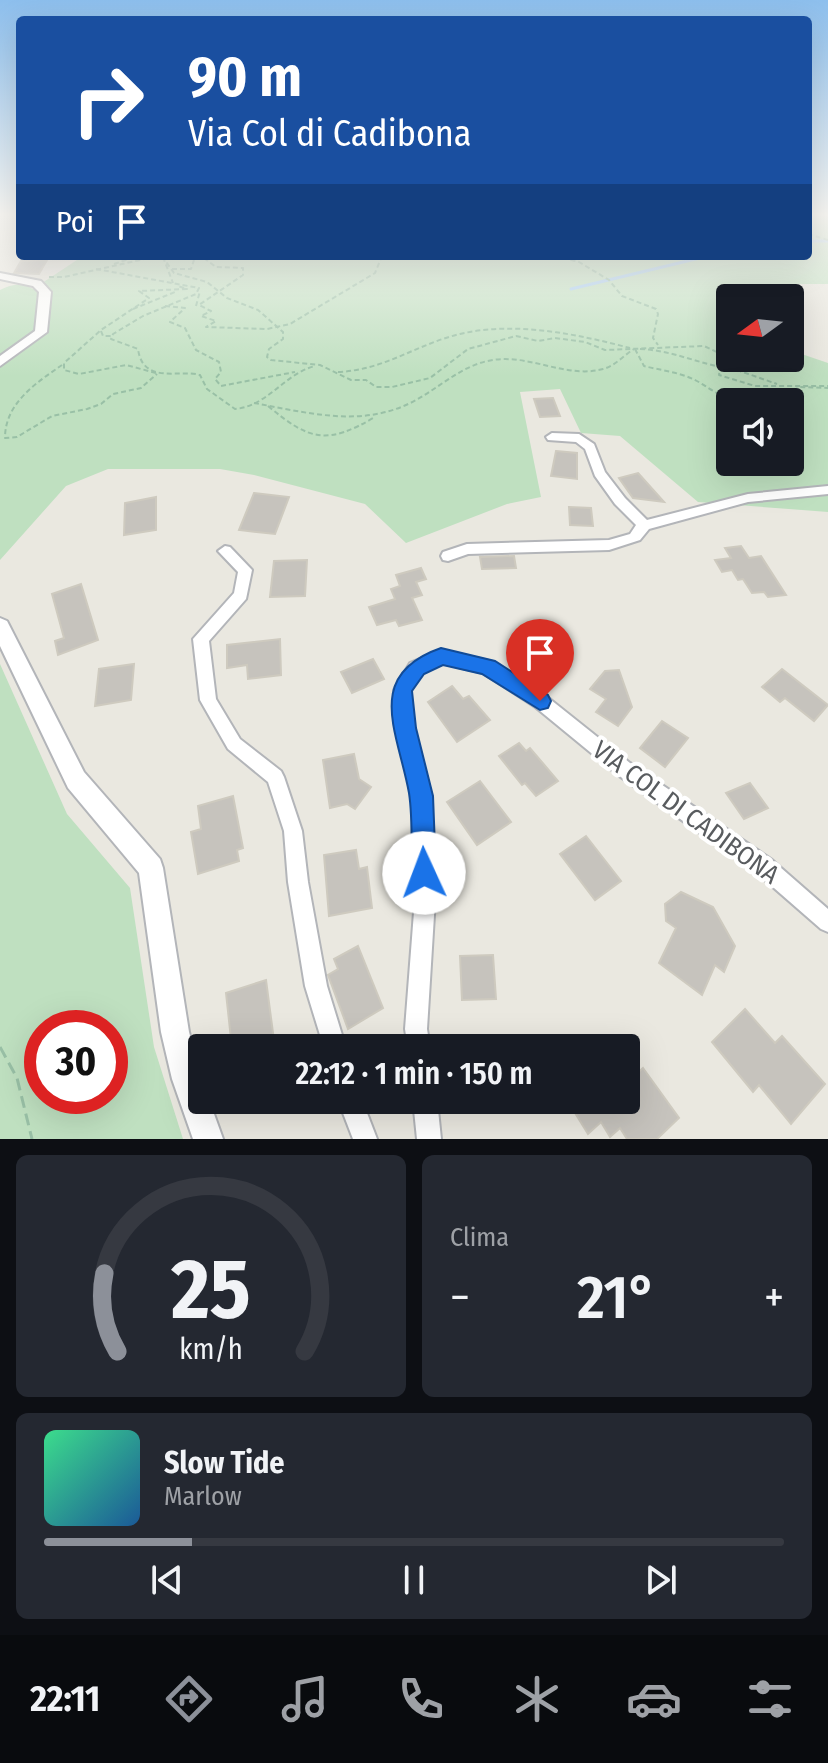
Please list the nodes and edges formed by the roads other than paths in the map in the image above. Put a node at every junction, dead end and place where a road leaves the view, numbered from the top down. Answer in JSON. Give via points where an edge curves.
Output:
{"nodes":[{"id":1,"x":0,"y":276,"type":"edge"},
{"id":2,"x":0,"y":362,"type":"edge"},
{"id":3,"x":552,"y":437,"type":"dead end"},
{"id":4,"x":828,"y":490,"type":"edge"},
{"id":5,"x":644,"y":525,"type":"junction"},
{"id":6,"x":225,"y":551,"type":"dead end"},
{"id":7,"x":448,"y":556,"type":"dead end"},
{"id":8,"x":0,"y":626,"type":"edge"},
{"id":9,"x":828,"y":922,"type":"edge"},
{"id":10,"x":331,"y":1034,"type":"edge"},
{"id":11,"x":417,"y":1034,"type":"edge"},
{"id":12,"x":355,"y":1114,"type":"edge"},
{"id":13,"x":426,"y":1114,"type":"edge"},
{"id":14,"x":208,"y":1139,"type":"edge"},
{"id":15,"x":365,"y":1139,"type":"edge"},
{"id":16,"x":429,"y":1139,"type":"edge"}],
"edges":[{"from":1,"to":2,"type":"street","via":[[37,283],[45,292],[41,332]]},
{"from":3,"to":5,"type":"street","via":[[579,438],[590,447],[599,473]]},
{"from":4,"to":5,"type":"street","via":[[748,498]]},
{"from":5,"to":7,"type":"street","via":[[635,537],[609,545],[467,549]]},
{"from":6,"to":10,"type":"street","via":[[245,570],[241,595],[201,639],[208,700],[234,744],[275,777],[293,831],[316,986]]},
{"from":8,"to":14,"type":"street","via":[[76,780],[151,868],[175,1032]]},
{"from":9,"to":11,"type":"street","name":"VIA COL DI CADIBONA","via":[[765,867],[624,769],[540,701],[487,667],[441,656],[416,668],[402,690],[421,796],[425,899]]},
{"from":12,"to":15,"type":"street"},
{"from":13,"to":16,"type":"street"}]}
